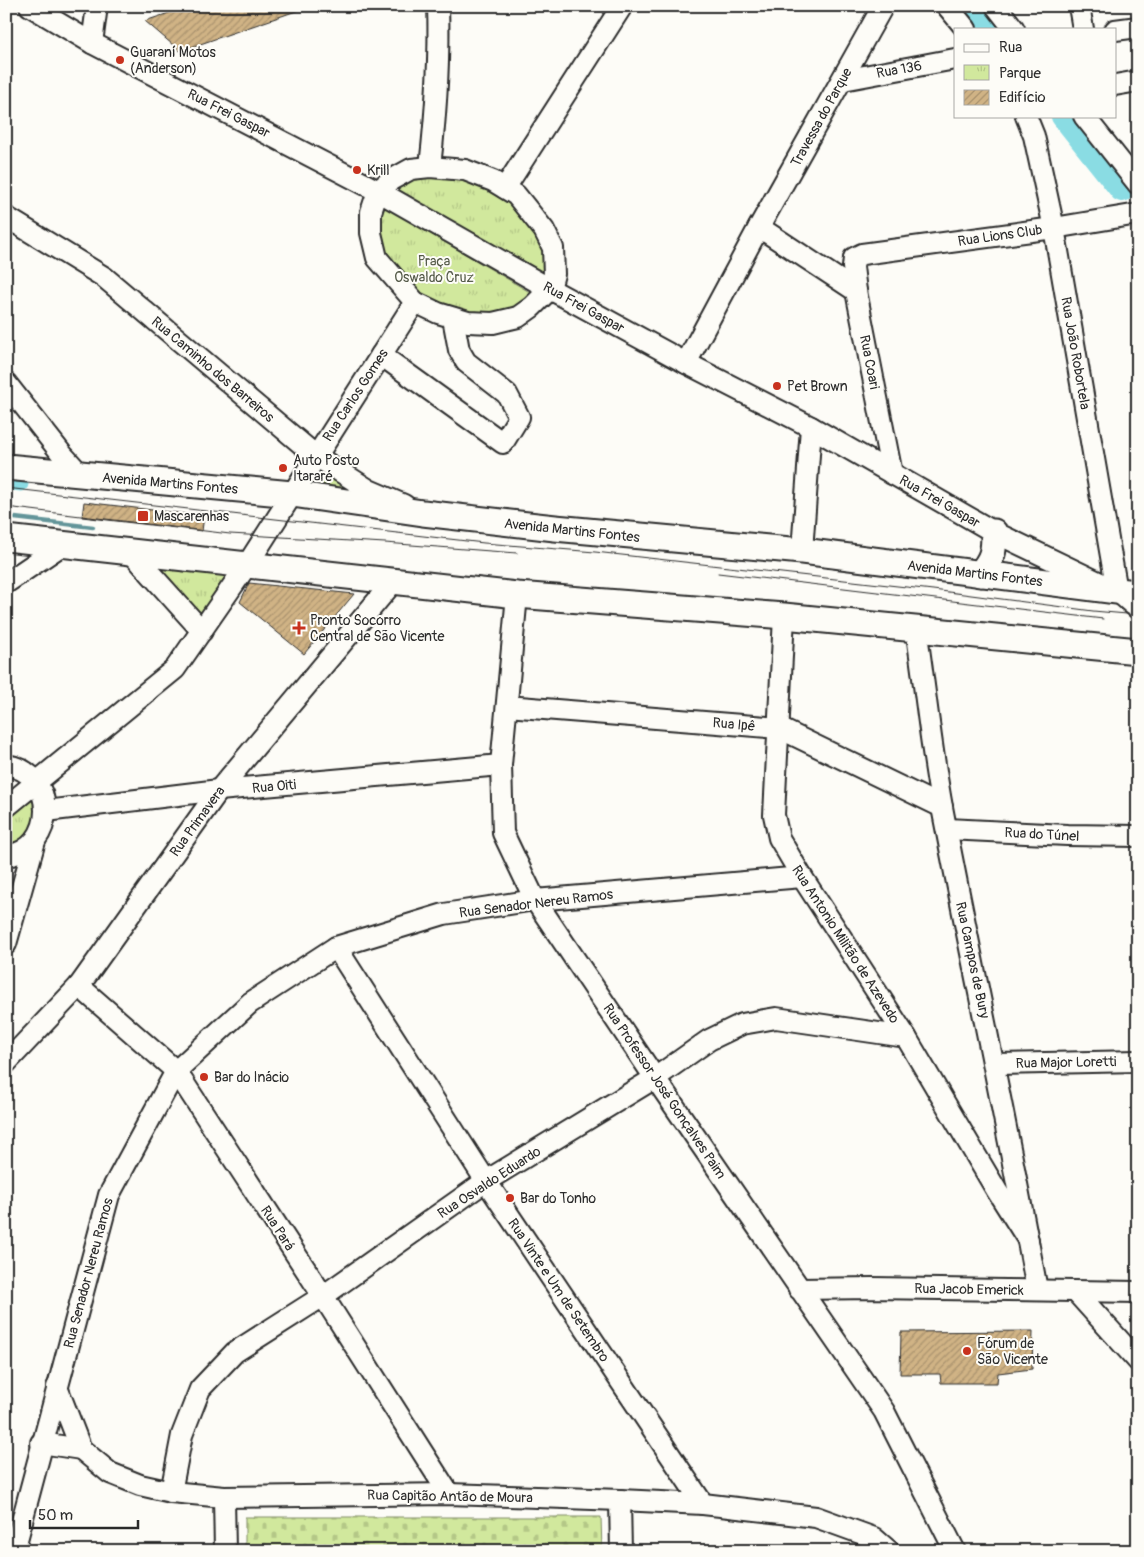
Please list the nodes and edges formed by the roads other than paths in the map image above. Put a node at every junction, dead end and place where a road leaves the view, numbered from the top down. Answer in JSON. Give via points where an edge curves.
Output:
{"nodes":[{"id":1,"x":30,"y":6,"type":"edge"},
{"id":2,"x":97,"y":6,"type":"edge"},
{"id":3,"x":438,"y":6,"type":"edge"},
{"id":4,"x":622,"y":6,"type":"edge"},
{"id":5,"x":883,"y":6,"type":"edge"},
{"id":6,"x":948,"y":6,"type":"edge"},
{"id":7,"x":996,"y":6,"type":"edge"},
{"id":8,"x":1079,"y":6,"type":"edge"},
{"id":9,"x":1138,"y":27,"type":"edge"},
{"id":10,"x":965,"y":28,"type":"edge"},
{"id":11,"x":1013,"y":28,"type":"edge"},
{"id":12,"x":1083,"y":28,"type":"edge"},
{"id":13,"x":1116,"y":30,"type":"edge"},
{"id":14,"x":92,"y":43,"type":"junction"},
{"id":15,"x":954,"y":59,"type":"edge"},
{"id":16,"x":842,"y":80,"type":"junction"},
{"id":17,"x":1138,"y":81,"type":"edge"},
{"id":18,"x":1116,"y":85,"type":"edge"},
{"id":19,"x":1027,"y":118,"type":"edge"},
{"id":20,"x":1086,"y":118,"type":"edge"},
{"id":21,"x":430,"y":167,"type":"junction"},
{"id":22,"x":1138,"y":184,"type":"edge"},
{"id":23,"x":505,"y":188,"type":"junction"},
{"id":24,"x":378,"y":191,"type":"junction"},
{"id":25,"x":1132,"y":215,"type":"edge"},
{"id":26,"x":6,"y":217,"type":"edge"},
{"id":27,"x":759,"y":227,"type":"junction"},
{"id":28,"x":1054,"y":228,"type":"junction"},
{"id":29,"x":862,"y":254,"type":"joint"},
{"id":30,"x":550,"y":289,"type":"junction"},
{"id":31,"x":856,"y":290,"type":"junction"},
{"id":32,"x":415,"y":302,"type":"junction"},
{"id":33,"x":453,"y":318,"type":"junction"},
{"id":34,"x":381,"y":355,"type":"junction"},
{"id":35,"x":686,"y":363,"type":"junction"},
{"id":36,"x":6,"y":383,"type":"edge"},
{"id":37,"x":811,"y":427,"type":"junction"},
{"id":38,"x":316,"y":456,"type":"junction"},
{"id":39,"x":6,"y":468,"type":"edge"},
{"id":40,"x":892,"y":474,"type":"junction"},
{"id":41,"x":81,"y":476,"type":"junction"},
{"id":42,"x":292,"y":494,"type":"junction"},
{"id":43,"x":423,"y":513,"type":"junction"},
{"id":44,"x":994,"y":532,"type":"junction"},
{"id":45,"x":6,"y":538,"type":"edge"},
{"id":46,"x":62,"y":545,"type":"junction"},
{"id":47,"x":802,"y":551,"type":"junction"},
{"id":48,"x":131,"y":552,"type":"junction"},
{"id":49,"x":247,"y":565,"type":"junction"},
{"id":50,"x":980,"y":574,"type":"junction"},
{"id":51,"x":392,"y":582,"type":"junction"},
{"id":52,"x":6,"y":583,"type":"edge"},
{"id":53,"x":1128,"y":592,"type":"edge"},
{"id":54,"x":517,"y":595,"type":"junction"},
{"id":55,"x":1138,"y":608,"type":"edge"},
{"id":56,"x":784,"y":616,"type":"junction"},
{"id":57,"x":916,"y":628,"type":"junction"},
{"id":58,"x":202,"y":631,"type":"junction"},
{"id":59,"x":1138,"y":651,"type":"edge"},
{"id":60,"x":508,"y":706,"type":"junction"},
{"id":61,"x":779,"y":728,"type":"junction"},
{"id":62,"x":6,"y":765,"type":"edge"},
{"id":63,"x":501,"y":765,"type":"junction"},
{"id":64,"x":37,"y":783,"type":"junction"},
{"id":65,"x":219,"y":790,"type":"junction"},
{"id":66,"x":6,"y":806,"type":"edge"},
{"id":67,"x":942,"y":807,"type":"junction"},
{"id":68,"x":46,"y":811,"type":"junction"},
{"id":69,"x":947,"y":829,"type":"junction"},
{"id":70,"x":1138,"y":836,"type":"edge"},
{"id":71,"x":35,"y":841,"type":"junction"},
{"id":72,"x":6,"y":856,"type":"edge"},
{"id":73,"x":802,"y":877,"type":"junction"},
{"id":74,"x":535,"y":900,"type":"junction"},
{"id":75,"x":6,"y":944,"type":"edge"},
{"id":76,"x":336,"y":947,"type":"junction"},
{"id":77,"x":79,"y":986,"type":"junction"},
{"id":78,"x":906,"y":1037,"type":"junction"},
{"id":79,"x":1138,"y":1061,"type":"edge"},
{"id":80,"x":6,"y":1062,"type":"edge"},
{"id":81,"x":995,"y":1064,"type":"junction"},
{"id":82,"x":176,"y":1071,"type":"junction"},
{"id":83,"x":655,"y":1078,"type":"junction"},
{"id":84,"x":486,"y":1181,"type":"junction"},
{"id":85,"x":1028,"y":1240,"type":"junction"},
{"id":86,"x":799,"y":1289,"type":"junction"},
{"id":87,"x":1037,"y":1290,"type":"junction"},
{"id":88,"x":1076,"y":1292,"type":"junction"},
{"id":89,"x":1138,"y":1292,"type":"edge"},
{"id":90,"x":323,"y":1296,"type":"junction"},
{"id":91,"x":1138,"y":1361,"type":"edge"},
{"id":92,"x":57,"y":1387,"type":"junction"},
{"id":93,"x":41,"y":1443,"type":"junction"},
{"id":94,"x":81,"y":1449,"type":"junction"},
{"id":95,"x":171,"y":1492,"type":"junction"},
{"id":96,"x":449,"y":1494,"type":"junction"},
{"id":97,"x":224,"y":1497,"type":"junction"},
{"id":98,"x":620,"y":1500,"type":"junction"},
{"id":99,"x":704,"y":1504,"type":"junction"},
{"id":100,"x":14,"y":1551,"type":"edge"},
{"id":101,"x":225,"y":1551,"type":"edge"},
{"id":102,"x":621,"y":1551,"type":"edge"},
{"id":103,"x":889,"y":1551,"type":"edge"},
{"id":104,"x":955,"y":1551,"type":"edge"}],
"edges":[{"from":1,"to":14,"type":"street","name":"Rua Frei Gaspar"},
{"from":2,"to":14,"type":"street"},
{"from":3,"to":21,"type":"street","via":[[438,94]]},
{"from":4,"to":23,"type":"street"},
{"from":5,"to":16,"type":"street","name":"Travessa do Parque"},
{"from":6,"to":10,"type":"street"},
{"from":7,"to":11,"type":"street"},
{"from":8,"to":12,"type":"street"},
{"from":9,"to":13,"type":"street"},
{"from":14,"to":24,"type":"street","name":"Rua Frei Gaspar"},
{"from":15,"to":16,"type":"street","name":"Rua 136"},
{"from":16,"to":27,"type":"street","name":"Travessa do Parque"},
{"from":17,"to":18,"type":"street"},
{"from":19,"to":28,"type":"street","name":"Rua João Robortela","via":[[1034,136]]},
{"from":20,"to":22,"type":"street"},
{"from":21,"to":23,"type":"street","via":[[465,170]]},
{"from":21,"to":24,"type":"street","via":[[411,169]]},
{"from":23,"to":30,"type":"street","via":[[530,211],[553,248],[554,274]]},
{"from":24,"to":30,"type":"street","name":"Rua Frei Gaspar"},
{"from":24,"to":32,"type":"street","via":[[371,212],[376,258]]},
{"from":25,"to":28,"type":"street","name":"Rua Lions Club"},
{"from":26,"to":38,"type":"street","name":"Rua Caminho dos Barreiros","via":[[104,277]]},
{"from":27,"to":31,"type":"street"},
{"from":27,"to":35,"type":"street","name":"Travessa do Parque"},
{"from":28,"to":29,"type":"street","name":"Rua Lions Club"},
{"from":28,"to":53,"type":"street","name":"Rua João Robortela"},
{"from":29,"to":31,"type":"street","name":"Rua Coari","via":[[854,258]]},
{"from":30,"to":33,"type":"street","via":[[518,317],[493,323]]},
{"from":30,"to":35,"type":"street","name":"Rua Frei Gaspar"},
{"from":31,"to":40,"type":"street","name":"Rua Coari"},
{"from":32,"to":33,"type":"street"},
{"from":32,"to":34,"type":"street","name":"Rua Carlos Gomes"},
{"from":33,"to":34,"type":"street","via":[[458,350],[466,362],[507,394],[519,417],[503,443]]},
{"from":34,"to":38,"type":"street","name":"Rua Carlos Gomes"},
{"from":35,"to":37,"type":"street","name":"Rua Frei Gaspar"},
{"from":36,"to":41,"type":"street"},
{"from":37,"to":40,"type":"street","name":"Rua Frei Gaspar"},
{"from":37,"to":47,"type":"street"},
{"from":38,"to":42,"type":"street","name":"Rua Carlos Gomes"},
{"from":38,"to":43,"type":"street","name":"Rua Caminho dos Barreiros","via":[[369,490]]},
{"from":39,"to":41,"type":"main road","name":"Avenida Martins Fontes"},
{"from":40,"to":44,"type":"street","name":"Rua Frei Gaspar"},
{"from":41,"to":42,"type":"main road","name":"Avenida Martins Fontes"},
{"from":42,"to":43,"type":"main road","name":"Avenida Martins Fontes"},
{"from":42,"to":49,"type":"street","name":"Rua Carlos Gomes"},
{"from":43,"to":47,"type":"main road","name":"Avenida Martins Fontes","via":[[599,534]]},
{"from":44,"to":50,"type":"main road","via":[[993,555]]},
{"from":44,"to":53,"type":"street","name":"Rua Frei Gaspar"},
{"from":45,"to":46,"type":"main road"},
{"from":46,"to":48,"type":"main road"},
{"from":46,"to":52,"type":"street"},
{"from":47,"to":50,"type":"main road","name":"Avenida Martins Fontes"},
{"from":48,"to":49,"type":"main road"},
{"from":48,"to":58,"type":"street"},
{"from":49,"to":51,"type":"main road"},
{"from":49,"to":58,"type":"street","name":"Rua Carlos Gomes"},
{"from":50,"to":53,"type":"main road","name":"Avenida Martins Fontes"},
{"from":51,"to":54,"type":"main road"},
{"from":51,"to":65,"type":"street","name":"Rua Primavera"},
{"from":53,"to":55,"type":"street","name":"Rua Frei Gaspar"},
{"from":54,"to":56,"type":"main road"},
{"from":54,"to":60,"type":"street","name":"Rua Professor José Gonçalves Paim"},
{"from":56,"to":57,"type":"main road"},
{"from":56,"to":61,"type":"street","name":"Rua Antonio Militão de Azevedo"},
{"from":57,"to":59,"type":"main road"},
{"from":57,"to":67,"type":"street","name":"Rua Campos de Bury"},
{"from":58,"to":64,"type":"street","name":"Rua Carlos Gomes","via":[[175,668]]},
{"from":60,"to":61,"type":"street","name":"Rua Ipê"},
{"from":60,"to":63,"type":"street","name":"Rua Professor José Gonçalves Paim"},
{"from":61,"to":67,"type":"street","name":"Rua Ipê"},
{"from":61,"to":73,"type":"street","name":"Rua Antonio Militão de Azevedo","via":[[774,815],[779,838]]},
{"from":62,"to":64,"type":"street","via":[[26,772]]},
{"from":63,"to":65,"type":"street","name":"Rua Oiti"},
{"from":63,"to":74,"type":"street","name":"Rua Professor José Gonçalves Paim","via":[[502,832]]},
{"from":64,"to":66,"type":"street","name":"Rua Carlos Gomes"},
{"from":64,"to":68,"type":"street","via":[[44,796]]},
{"from":65,"to":68,"type":"street","name":"Rua Oiti"},
{"from":65,"to":77,"type":"street","name":"Rua Primavera"},
{"from":67,"to":69,"type":"street","name":"Rua Campos de Bury"},
{"from":68,"to":71,"type":"street","via":[[43,827]]},
{"from":69,"to":70,"type":"street","name":"Rua do Túnel"},
{"from":69,"to":81,"type":"street","name":"Rua Campos de Bury"},
{"from":71,"to":72,"type":"street","via":[[25,850]]},
{"from":71,"to":75,"type":"street"},
{"from":73,"to":74,"type":"street","name":"Rua Senador Nereu Ramos"},
{"from":73,"to":78,"type":"street","name":"Rua Antonio Militão de Azevedo"},
{"from":74,"to":76,"type":"street","name":"Rua Senador Nereu Ramos","via":[[444,914]]},
{"from":74,"to":83,"type":"street","name":"Rua Professor José Gonçalves Paim"},
{"from":76,"to":82,"type":"street","name":"Rua Senador Nereu Ramos","via":[[250,1003]]},
{"from":76,"to":84,"type":"street","name":"Rua Vinte e Um de Setembro"},
{"from":77,"to":80,"type":"street","name":"Rua Primavera"},
{"from":77,"to":82,"type":"street","name":"Rua Pará"},
{"from":78,"to":83,"type":"street","name":"Rua Osvaldo Eduardo","via":[[776,1018],[742,1024],[709,1040]]},
{"from":78,"to":85,"type":"street","name":"Rua Antonio Militão de Azevedo"},
{"from":79,"to":81,"type":"street","name":"Rua Major Loretti"},
{"from":81,"to":85,"type":"street","name":"Rua Campos de Bury"},
{"from":82,"to":90,"type":"street","name":"Rua Pará"},
{"from":82,"to":92,"type":"street","name":"Rua Senador Nereu Ramos","via":[[109,1195]]},
{"from":83,"to":84,"type":"street","name":"Rua Osvaldo Eduardo"},
{"from":83,"to":86,"type":"street","name":"Rua Professor José Gonçalves Paim"},
{"from":84,"to":90,"type":"street","name":"Rua Osvaldo Eduardo"},
{"from":84,"to":99,"type":"street","name":"Rua Vinte e Um de Setembro"},
{"from":85,"to":87,"type":"street","name":"Rua Campos de Bury"},
{"from":86,"to":87,"type":"street","name":"Rua Jacob Emerick"},
{"from":86,"to":104,"type":"street","name":"Rua Professor José Gonçalves Paim","via":[[884,1411]]},
{"from":87,"to":88,"type":"street","name":"Rua Jacob Emerick"},
{"from":88,"to":89,"type":"street","name":"Rua Jacob Emerick"},
{"from":88,"to":91,"type":"street"},
{"from":90,"to":95,"type":"street","name":"Rua Osvaldo Eduardo","via":[[235,1352],[200,1389],[182,1435]]},
{"from":90,"to":96,"type":"street","name":"Rua Pará"},
{"from":92,"to":93,"type":"street","name":"Rua Senador Nereu Ramos"},
{"from":92,"to":94,"type":"street","name":"Rua Capitão Antão de Moura"},
{"from":93,"to":94,"type":"street"},
{"from":93,"to":100,"type":"street","name":"Rua Senador Nereu Ramos"},
{"from":94,"to":95,"type":"street","name":"Rua Capitão Antão de Moura","via":[[110,1473],[140,1485]]},
{"from":95,"to":97,"type":"street","name":"Rua Capitão Antão de Moura"},
{"from":96,"to":97,"type":"street","name":"Rua Capitão Antão de Moura"},
{"from":96,"to":98,"type":"street","name":"Rua Capitão Antão de Moura"},
{"from":97,"to":101,"type":"street"},
{"from":98,"to":99,"type":"street","name":"Rua Capitão Antão de Moura"},
{"from":98,"to":102,"type":"street"},
{"from":99,"to":103,"type":"street","name":"Rua Capitão Antão de Moura","via":[[816,1517],[874,1538]]}]}
